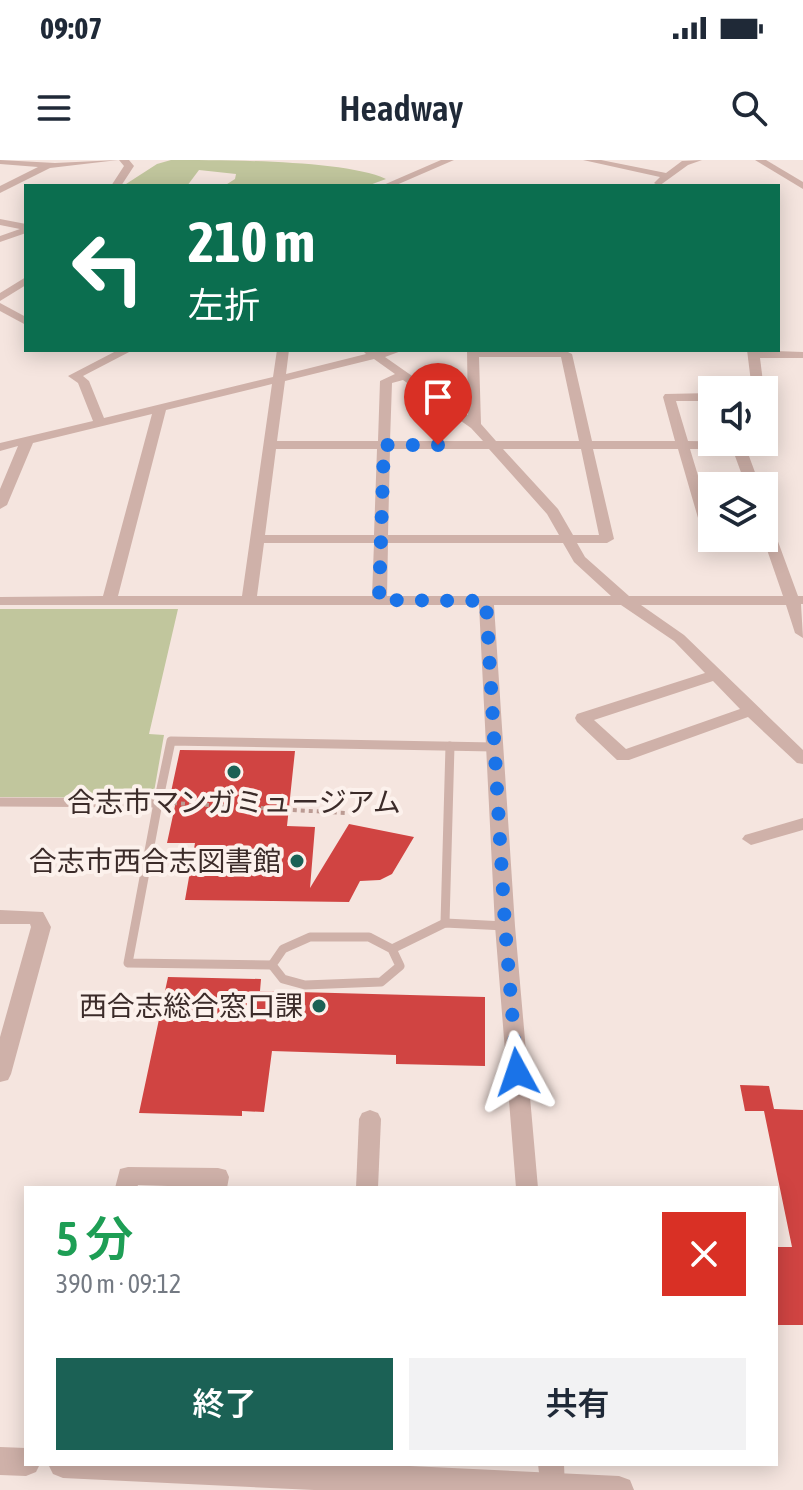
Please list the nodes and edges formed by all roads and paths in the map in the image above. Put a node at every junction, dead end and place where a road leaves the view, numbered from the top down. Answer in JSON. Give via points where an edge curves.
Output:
{"nodes":[{"id":1,"x":113,"y":160,"type":"edge"},
{"id":2,"x":124,"y":160,"type":"edge"},
{"id":3,"x":449,"y":160,"type":"edge"},
{"id":4,"x":588,"y":160,"type":"edge"},
{"id":5,"x":697,"y":160,"type":"edge"},
{"id":6,"x":762,"y":160,"type":"edge"},
{"id":7,"x":0,"y":161,"type":"edge"},
{"id":8,"x":48,"y":166,"type":"junction"},
{"id":9,"x":667,"y":176,"type":"junction"},
{"id":10,"x":117,"y":184,"type":"edge"},
{"id":11,"x":391,"y":184,"type":"edge"},
{"id":12,"x":657,"y":184,"type":"edge"},
{"id":13,"x":803,"y":186,"type":"edge"},
{"id":14,"x":0,"y":190,"type":"edge"},
{"id":15,"x":0,"y":222,"type":"edge"},
{"id":16,"x":24,"y":228,"type":"edge"},
{"id":17,"x":24,"y":230,"type":"edge"},
{"id":18,"x":0,"y":239,"type":"edge"},
{"id":19,"x":24,"y":281,"type":"edge"},
{"id":20,"x":0,"y":298,"type":"edge"},
{"id":21,"x":0,"y":306,"type":"edge"},
{"id":22,"x":24,"y":321,"type":"edge"},
{"id":23,"x":123,"y":352,"type":"edge"},
{"id":24,"x":283,"y":352,"type":"edge"},
{"id":25,"x":473,"y":352,"type":"edge"},
{"id":26,"x":754,"y":352,"type":"edge"},
{"id":27,"x":371,"y":353,"type":"edge"},
{"id":28,"x":803,"y":355,"type":"edge"},
{"id":29,"x":402,"y":376,"type":"junction"},
{"id":30,"x":757,"y":376,"type":"edge"},
{"id":31,"x":279,"y":379,"type":"junction"},
{"id":32,"x":698,"y":397,"type":"edge"},
{"id":33,"x":160,"y":408,"type":"junction"},
{"id":34,"x":100,"y":423,"type":"junction"},
{"id":35,"x":475,"y":425,"type":"junction"},
{"id":36,"x":27,"y":441,"type":"junction"},
{"id":37,"x":270,"y":445,"type":"junction"},
{"id":38,"x":384,"y":445,"type":"junction"},
{"id":39,"x":493,"y":445,"type":"junction"},
{"id":40,"x":586,"y":445,"type":"junction"},
{"id":41,"x":681,"y":445,"type":"junction"},
{"id":42,"x":698,"y":445,"type":"edge"},
{"id":43,"x":0,"y":447,"type":"edge"},
{"id":44,"x":698,"y":500,"type":"edge"},
{"id":45,"x":0,"y":505,"type":"edge"},
{"id":46,"x":258,"y":539,"type":"junction"},
{"id":47,"x":381,"y":539,"type":"junction"},
{"id":48,"x":567,"y":539,"type":"junction"},
{"id":49,"x":776,"y":552,"type":"edge"},
{"id":50,"x":110,"y":600,"type":"junction"},
{"id":51,"x":379,"y":600,"type":"junction"},
{"id":52,"x":797,"y":600,"type":"edge"},
{"id":53,"x":0,"y":601,"type":"edge"},
{"id":54,"x":249,"y":601,"type":"junction"},
{"id":55,"x":486,"y":601,"type":"junction"},
{"id":56,"x":626,"y":601,"type":"junction"},
{"id":57,"x":803,"y":633,"type":"edge"},
{"id":58,"x":716,"y":675,"type":"junction"},
{"id":59,"x":751,"y":711,"type":"junction"},
{"id":60,"x":450,"y":746,"type":"junction"},
{"id":61,"x":494,"y":747,"type":"junction"},
{"id":62,"x":803,"y":759,"type":"edge"},
{"id":63,"x":0,"y":802,"type":"edge"},
{"id":64,"x":158,"y":803,"type":"junction"},
{"id":65,"x":345,"y":813,"type":"dead end"},
{"id":66,"x":803,"y":824,"type":"edge"},
{"id":67,"x":751,"y":839,"type":"dead end"},
{"id":68,"x":0,"y":917,"type":"edge"},
{"id":69,"x":445,"y":923,"type":"junction"},
{"id":70,"x":505,"y":926,"type":"junction"},
{"id":71,"x":392,"y":949,"type":"junction"},
{"id":72,"x":272,"y":965,"type":"junction"},
{"id":73,"x":0,"y":1074,"type":"edge"},
{"id":74,"x":370,"y":1119,"type":"dead end"},
{"id":75,"x":126,"y":1186,"type":"edge"},
{"id":76,"x":216,"y":1186,"type":"edge"},
{"id":77,"x":367,"y":1186,"type":"edge"},
{"id":78,"x":527,"y":1186,"type":"edge"},
{"id":79,"x":0,"y":1461,"type":"edge"},
{"id":80,"x":24,"y":1462,"type":"edge"},
{"id":81,"x":180,"y":1466,"type":"edge"},
{"id":82,"x":356,"y":1471,"type":"edge"},
{"id":83,"x":552,"y":1475,"type":"edge"},
{"id":84,"x":619,"y":1490,"type":"edge"}],
"edges":[{"from":1,"to":8,"type":"street"},
{"from":2,"to":10,"type":"street","via":[[129,166]]},
{"from":3,"to":11,"type":"street"},
{"from":4,"to":9,"type":"street"},
{"from":5,"to":9,"type":"street"},
{"from":6,"to":13,"type":"street"},
{"from":7,"to":8,"type":"street"},
{"from":8,"to":14,"type":"street"},
{"from":9,"to":12,"type":"street"},
{"from":15,"to":16,"type":"street"},
{"from":17,"to":18,"type":"street"},
{"from":19,"to":20,"type":"street"},
{"from":21,"to":22,"type":"street"},
{"from":23,"to":34,"type":"street","via":[[74,376],[83,381]]},
{"from":24,"to":31,"type":"street"},
{"from":25,"to":35,"type":"street"},
{"from":25,"to":40,"type":"street","via":[[566,354]]},
{"from":26,"to":28,"type":"street"},
{"from":26,"to":30,"type":"street"},
{"from":27,"to":29,"type":"street"},
{"from":27,"to":31,"type":"street"},
{"from":29,"to":35,"type":"street"},
{"from":29,"to":38,"type":"street","via":[[386,381]]},
{"from":31,"to":33,"type":"street"},
{"from":31,"to":37,"type":"street"},
{"from":32,"to":41,"type":"street","via":[[669,397]]},
{"from":33,"to":34,"type":"street"},
{"from":33,"to":50,"type":"street"},
{"from":34,"to":36,"type":"street"},
{"from":35,"to":39,"type":"street"},
{"from":36,"to":43,"type":"street"},
{"from":36,"to":45,"type":"street"},
{"from":37,"to":38,"type":"street"},
{"from":37,"to":46,"type":"street"},
{"from":38,"to":39,"type":"street"},
{"from":38,"to":47,"type":"street"},
{"from":39,"to":40,"type":"street"},
{"from":39,"to":48,"type":"street","via":[[553,512]]},
{"from":40,"to":41,"type":"street"},
{"from":40,"to":48,"type":"street","via":[[607,539]]},
{"from":41,"to":42,"type":"street"},
{"from":41,"to":44,"type":"street"},
{"from":46,"to":47,"type":"street"},
{"from":46,"to":54,"type":"street"},
{"from":47,"to":48,"type":"street"},
{"from":47,"to":51,"type":"street"},
{"from":48,"to":56,"type":"street","via":[[579,559]]},
{"from":49,"to":52,"type":"street"},
{"from":50,"to":53,"type":"street"},
{"from":50,"to":54,"type":"street"},
{"from":51,"to":54,"type":"street"},
{"from":51,"to":55,"type":"street"},
{"from":52,"to":56,"type":"street"},
{"from":52,"to":57,"type":"street"},
{"from":55,"to":56,"type":"street"},
{"from":55,"to":61,"type":"street"},
{"from":56,"to":58,"type":"street","via":[[679,638]]},
{"from":58,"to":59,"type":"street"},
{"from":58,"to":59,"type":"street","via":[[583,718],[623,756]]},
{"from":59,"to":62,"type":"street"},
{"from":60,"to":61,"type":"lane"},
{"from":60,"to":64,"type":"lane","via":[[171,741]]},
{"from":60,"to":69,"type":"lane"},
{"from":61,"to":70,"type":"street"},
{"from":63,"to":64,"type":"lane"},
{"from":64,"to":65,"type":"path"},
{"from":64,"to":72,"type":"lane","via":[[128,963]]},
{"from":66,"to":67,"type":"street"},
{"from":68,"to":73,"type":"street","via":[[36,917],[41,927]]},
{"from":69,"to":70,"type":"lane"},
{"from":69,"to":71,"type":"lane"},
{"from":70,"to":78,"type":"street"},
{"from":71,"to":72,"type":"lane","via":[[369,937],[310,937],[283,949]]},
{"from":71,"to":72,"type":"lane","via":[[400,966],[381,982],[305,985],[283,979]]},
{"from":74,"to":77,"type":"street"},
{"from":75,"to":76,"type":"street","via":[[128,1176],[218,1177]]},
{"from":79,"to":80,"type":"street"},
{"from":81,"to":82,"type":"street"},
{"from":82,"to":83,"type":"street"},
{"from":83,"to":84,"type":"street"}]}
